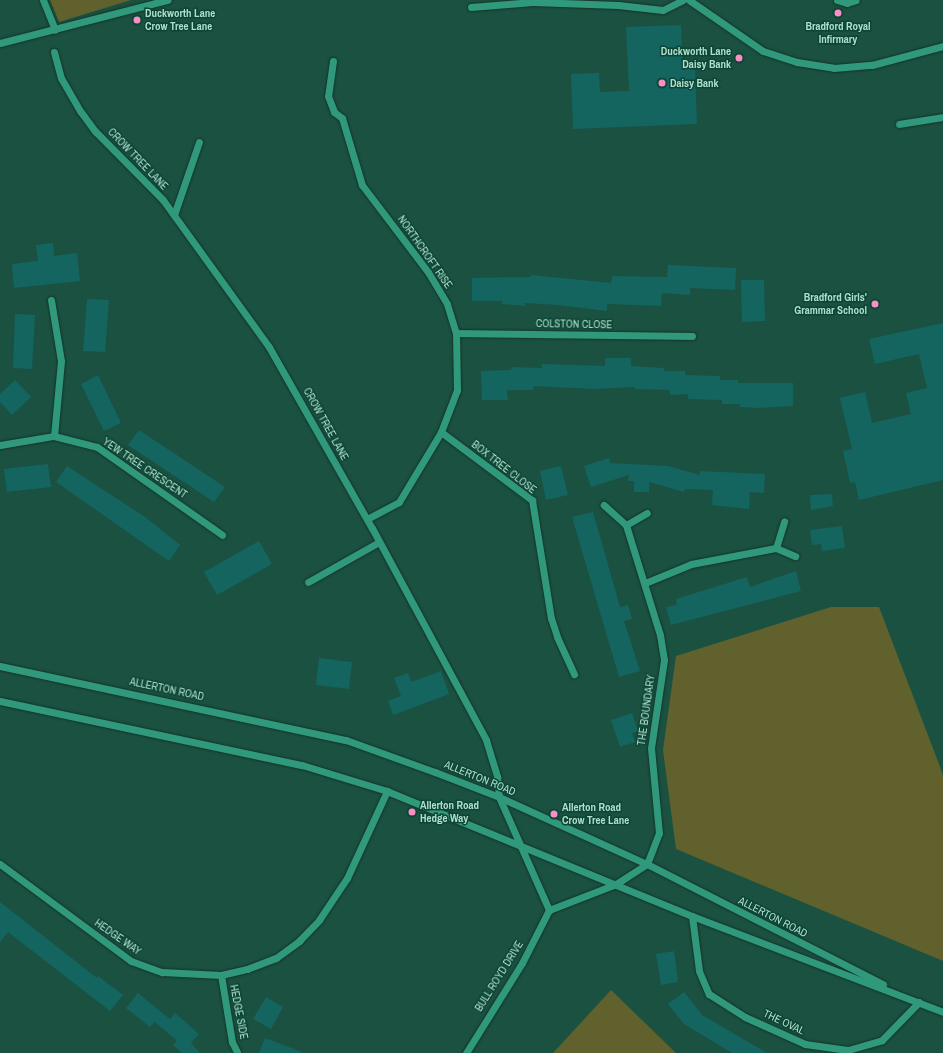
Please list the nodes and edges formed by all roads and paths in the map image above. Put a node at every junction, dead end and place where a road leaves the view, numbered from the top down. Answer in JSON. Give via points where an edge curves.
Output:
{"nodes":[{"id":1,"x":43,"y":0,"type":"edge"},
{"id":2,"x":168,"y":0,"type":"edge"},
{"id":3,"x":683,"y":0,"type":"edge"},
{"id":4,"x":689,"y":0,"type":"edge"},
{"id":5,"x":837,"y":0,"type":"edge"},
{"id":6,"x":856,"y":0,"type":"edge"},
{"id":7,"x":471,"y":7,"type":"dead end"},
{"id":8,"x":55,"y":30,"type":"junction"},
{"id":9,"x":0,"y":43,"type":"edge"},
{"id":10,"x":943,"y":46,"type":"edge"},
{"id":11,"x":54,"y":52,"type":"dead end"},
{"id":12,"x":333,"y":61,"type":"dead end"},
{"id":13,"x":943,"y":117,"type":"edge"},
{"id":14,"x":899,"y":124,"type":"dead end"},
{"id":15,"x":199,"y":142,"type":"dead end"},
{"id":16,"x":174,"y":215,"type":"junction"},
{"id":17,"x":52,"y":300,"type":"dead end"},
{"id":18,"x":456,"y":334,"type":"junction"},
{"id":19,"x":692,"y":336,"type":"dead end"},
{"id":20,"x":441,"y":432,"type":"junction"},
{"id":21,"x":54,"y":436,"type":"junction"},
{"id":22,"x":0,"y":445,"type":"edge"},
{"id":23,"x":604,"y":505,"type":"dead end"},
{"id":24,"x":647,"y":513,"type":"dead end"},
{"id":25,"x":367,"y":519,"type":"junction"},
{"id":26,"x":784,"y":521,"type":"dead end"},
{"id":27,"x":626,"y":526,"type":"junction"},
{"id":28,"x":222,"y":535,"type":"dead end"},
{"id":29,"x":379,"y":542,"type":"junction"},
{"id":30,"x":776,"y":548,"type":"junction"},
{"id":31,"x":795,"y":556,"type":"dead end"},
{"id":32,"x":308,"y":582,"type":"dead end"},
{"id":33,"x":645,"y":583,"type":"junction"},
{"id":34,"x":0,"y":666,"type":"edge"},
{"id":35,"x":574,"y":674,"type":"dead end"},
{"id":36,"x":0,"y":701,"type":"edge"},
{"id":37,"x":387,"y":791,"type":"junction"},
{"id":38,"x":499,"y":797,"type":"junction"},
{"id":39,"x":519,"y":844,"type":"junction"},
{"id":40,"x":0,"y":864,"type":"edge"},
{"id":41,"x":647,"y":864,"type":"junction"},
{"id":42,"x":616,"y":884,"type":"junction"},
{"id":43,"x":549,"y":910,"type":"junction"},
{"id":44,"x":692,"y":916,"type":"junction"},
{"id":45,"x":221,"y":975,"type":"junction"},
{"id":46,"x":919,"y":1002,"type":"junction"},
{"id":47,"x":943,"y":1012,"type":"edge"},
{"id":48,"x":238,"y":1052,"type":"edge"},
{"id":49,"x":466,"y":1053,"type":"edge"}],
"edges":[{"from":1,"to":8,"type":"street"},
{"from":2,"to":8,"type":"street"},
{"from":3,"to":7,"type":"street","via":[[663,10],[618,5],[533,2]]},
{"from":4,"to":10,"type":"street","via":[[763,51],[797,62],[834,68],[872,65]]},
{"from":5,"to":6,"type":"street","via":[[847,3]]},
{"from":8,"to":9,"type":"street"},
{"from":11,"to":16,"type":"street","name":"CROW TREE LANE","via":[[61,78],[81,112],[95,131],[163,200]]},
{"from":12,"to":18,"type":"street","name":"NORTHCROFT RISE","via":[[328,96],[334,112],[342,118],[362,185],[428,272],[447,304]]},
{"from":13,"to":14,"type":"street"},
{"from":15,"to":16,"type":"street"},
{"from":16,"to":25,"type":"street","name":"CROW TREE LANE","via":[[269,347]]},
{"from":17,"to":21,"type":"street","via":[[61,361]]},
{"from":18,"to":19,"type":"street","name":"COLSTON CLOSE"},
{"from":18,"to":20,"type":"street","name":"NORTHCROFT RISE","via":[[456,390]]},
{"from":20,"to":25,"type":"street","name":"NORTHCROFT RISE","via":[[399,502]]},
{"from":20,"to":35,"type":"street","name":"BOX TREE CLOSE","via":[[532,500],[553,624]]},
{"from":21,"to":22,"type":"street","name":"YEW TREE CRESCENT"},
{"from":21,"to":28,"type":"street","name":"YEW TREE CRESCENT","via":[[97,447]]},
{"from":23,"to":27,"type":"street","name":"THE BOUNDARY"},
{"from":24,"to":27,"type":"street"},
{"from":25,"to":29,"type":"street","name":"CROW TREE LANE"},
{"from":26,"to":30,"type":"street"},
{"from":27,"to":33,"type":"street","name":"THE BOUNDARY"},
{"from":29,"to":32,"type":"street"},
{"from":29,"to":38,"type":"street","name":"CROW TREE LANE","via":[[486,740],[497,777]]},
{"from":30,"to":31,"type":"street"},
{"from":30,"to":33,"type":"street","via":[[691,564]]},
{"from":33,"to":41,"type":"street","name":"THE BOUNDARY","via":[[660,635],[664,660],[650,748],[659,833]]},
{"from":34,"to":38,"type":"street","name":"ALLERTON ROAD","via":[[346,740]]},
{"from":36,"to":37,"type":"street","name":"ALLERTON ROAD","via":[[302,765]]},
{"from":37,"to":39,"type":"street","name":"ALLERTON ROAD"},
{"from":37,"to":45,"type":"street","name":"HEDGE WAY","via":[[347,878],[319,920],[276,958]]},
{"from":38,"to":39,"type":"street","name":"CROW TREE LANE"},
{"from":38,"to":41,"type":"street","name":"ALLERTON ROAD"},
{"from":39,"to":42,"type":"street","name":"ALLERTON ROAD"},
{"from":39,"to":43,"type":"street"},
{"from":40,"to":45,"type":"street","name":"HEDGE WAY","via":[[131,961],[162,972]]},
{"from":41,"to":42,"type":"street"},
{"from":41,"to":46,"type":"street","name":"ALLERTON ROAD"},
{"from":42,"to":43,"type":"street"},
{"from":42,"to":44,"type":"street","name":"ALLERTON ROAD"},
{"from":43,"to":49,"type":"street","name":"BULL ROYD DRIVE","via":[[522,964]]},
{"from":44,"to":46,"type":"street","name":"ALLERTON ROAD"},
{"from":44,"to":46,"type":"street","name":"THE OVAL","via":[[699,971],[709,994],[745,1017],[805,1044],[848,1050],[882,1040]]},
{"from":45,"to":48,"type":"street","name":"HEDGE SIDE","via":[[232,1042]]},
{"from":46,"to":47,"type":"street","name":"ALLERTON ROAD"}]}
